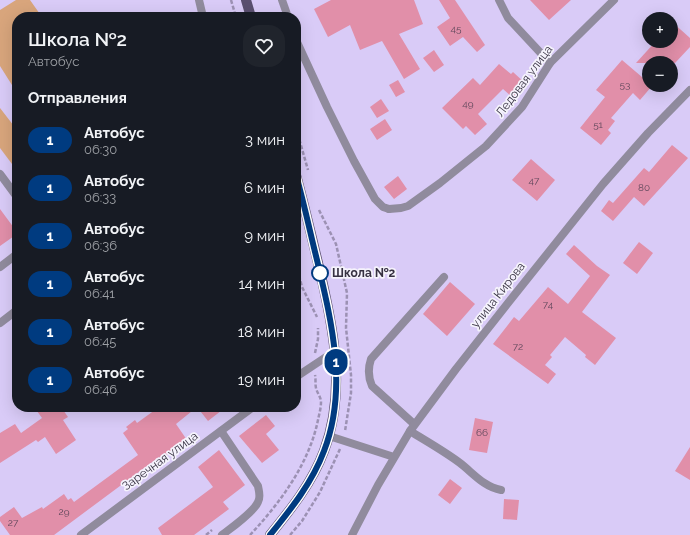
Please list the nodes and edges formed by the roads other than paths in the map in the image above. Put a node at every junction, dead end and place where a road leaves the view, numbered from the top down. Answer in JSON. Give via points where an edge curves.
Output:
{"nodes":[{"id":1,"x":199,"y":0,"type":"edge"},
{"id":2,"x":246,"y":0,"type":"edge"},
{"id":3,"x":282,"y":0,"type":"edge"},
{"id":4,"x":499,"y":0,"type":"edge"},
{"id":5,"x":614,"y":0,"type":"edge"},
{"id":6,"x":202,"y":12,"type":"edge"},
{"id":7,"x":250,"y":12,"type":"edge"},
{"id":8,"x":286,"y":12,"type":"edge"},
{"id":9,"x":301,"y":51,"type":"edge"},
{"id":10,"x":550,"y":63,"type":"junction"},
{"id":11,"x":690,"y":90,"type":"edge"},
{"id":12,"x":0,"y":174,"type":"edge"},
{"id":13,"x":12,"y":190,"type":"edge"},
{"id":14,"x":301,"y":196,"type":"edge"},
{"id":15,"x":12,"y":258,"type":"edge"},
{"id":16,"x":0,"y":267,"type":"edge"},
{"id":17,"x":444,"y":277,"type":"dead end"},
{"id":18,"x":12,"y":314,"type":"edge"},
{"id":19,"x":0,"y":323,"type":"edge"},
{"id":20,"x":335,"y":351,"type":"junction"},
{"id":21,"x":301,"y":374,"type":"edge"},
{"id":22,"x":246,"y":412,"type":"edge"},
{"id":23,"x":412,"y":428,"type":"junction"},
{"id":24,"x":221,"y":431,"type":"junction"},
{"id":25,"x":329,"y":436,"type":"junction"},
{"id":26,"x":394,"y":457,"type":"junction"},
{"id":27,"x":501,"y":490,"type":"dead end"},
{"id":28,"x":81,"y":535,"type":"edge"},
{"id":29,"x":222,"y":535,"type":"edge"},
{"id":30,"x":270,"y":535,"type":"edge"},
{"id":31,"x":352,"y":535,"type":"edge"}],
"edges":[{"from":1,"to":6,"type":"street"},
{"from":2,"to":7,"type":"main road"},
{"from":3,"to":8,"type":"street"},
{"from":4,"to":10,"type":"street","via":[[508,18]]},
{"from":5,"to":10,"type":"street","name":"Ледовая улица"},
{"from":9,"to":10,"type":"street","name":"Ледовая улица","via":[[357,168],[375,200],[389,209],[408,206],[486,146],[522,107]]},
{"from":11,"to":23,"type":"street","name":"улица Кирова","via":[[648,133],[585,207]]},
{"from":12,"to":13,"type":"street"},
{"from":14,"to":20,"type":"main road","via":[[331,321]]},
{"from":15,"to":16,"type":"street"},
{"from":17,"to":23,"type":"street","via":[[369,364],[369,380],[372,386]]},
{"from":18,"to":19,"type":"street"},
{"from":20,"to":21,"type":"street"},
{"from":20,"to":25,"type":"main road","via":[[334,417]]},
{"from":22,"to":24,"type":"street","name":"Заречная улица"},
{"from":23,"to":26,"type":"street","name":"улица Кирова"},
{"from":23,"to":27,"type":"street","via":[[487,485]]},
{"from":24,"to":28,"type":"street","name":"Заречная улица"},
{"from":24,"to":29,"type":"street","via":[[258,486],[260,495],[254,508]]},
{"from":25,"to":26,"type":"street"},
{"from":25,"to":30,"type":"main road","via":[[308,484]]},
{"from":26,"to":31,"type":"street","name":"улица Кирова"}]}
